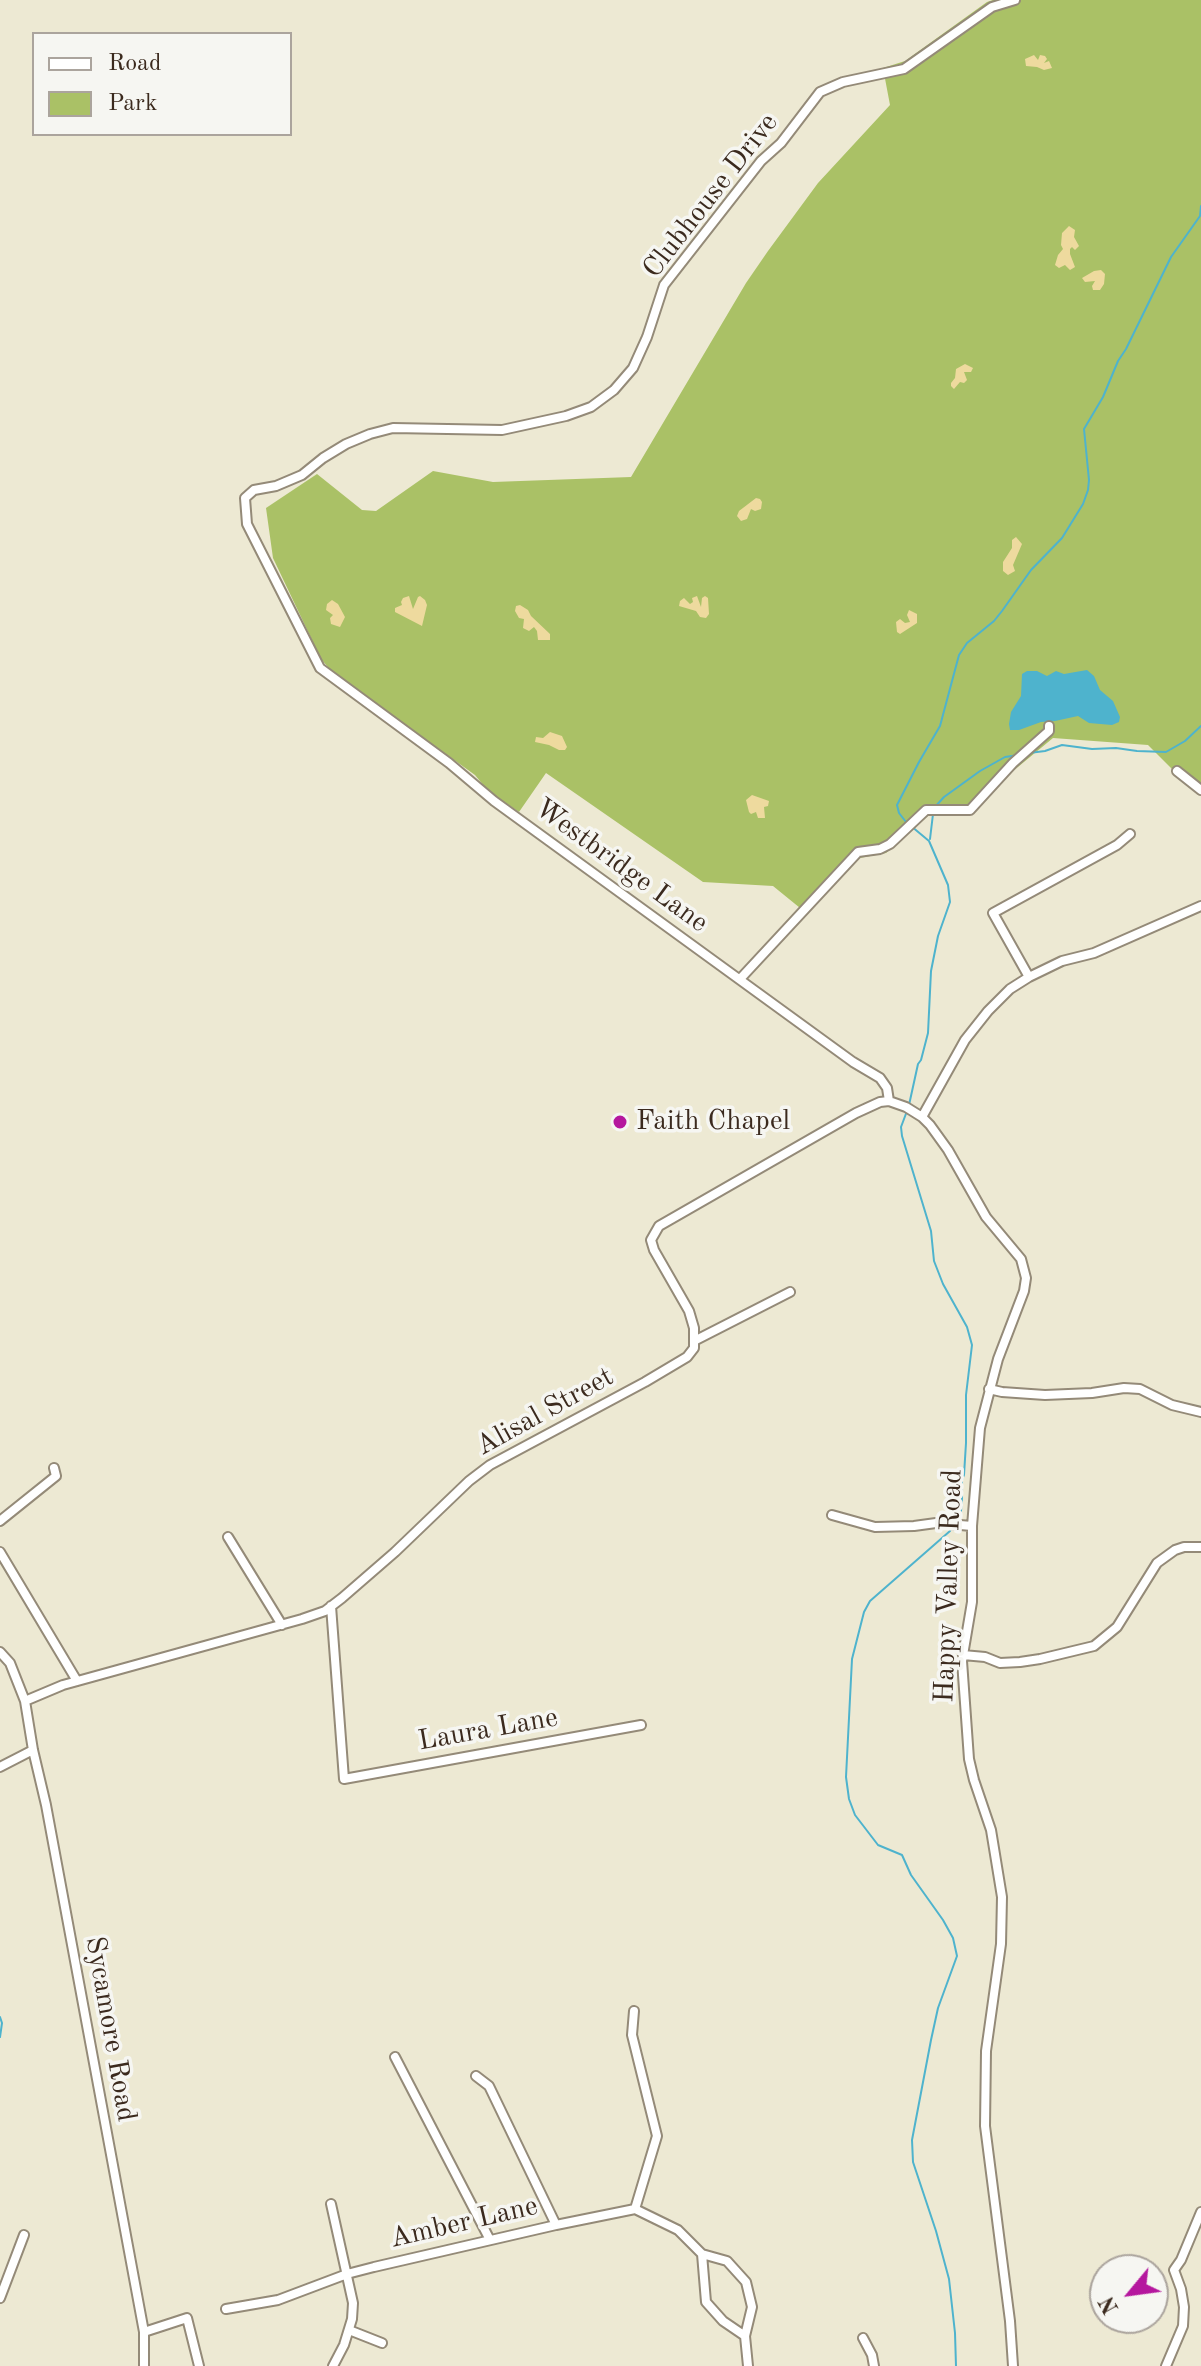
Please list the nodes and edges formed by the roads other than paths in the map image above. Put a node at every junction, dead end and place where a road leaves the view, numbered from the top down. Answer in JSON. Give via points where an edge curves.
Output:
{"nodes":[{"id":1,"x":1015,"y":0,"type":"edge"},
{"id":2,"x":320,"y":668,"type":"joint"},
{"id":3,"x":1049,"y":726,"type":"dead end"},
{"id":4,"x":1177,"y":771,"type":"dead end"},
{"id":5,"x":1201,"y":790,"type":"edge"},
{"id":6,"x":1130,"y":834,"type":"dead end"},
{"id":7,"x":1201,"y":906,"type":"edge"},
{"id":8,"x":1029,"y":977,"type":"junction"},
{"id":9,"x":740,"y":979,"type":"junction"},
{"id":10,"x":889,"y":1101,"type":"junction"},
{"id":11,"x":922,"y":1117,"type":"junction"},
{"id":12,"x":790,"y":1292,"type":"dead end"},
{"id":13,"x":696,"y":1340,"type":"junction"},
{"id":14,"x":989,"y":1389,"type":"junction"},
{"id":15,"x":1201,"y":1412,"type":"edge"},
{"id":16,"x":54,"y":1468,"type":"dead end"},
{"id":17,"x":832,"y":1515,"type":"dead end"},
{"id":18,"x":0,"y":1521,"type":"edge"},
{"id":19,"x":972,"y":1526,"type":"junction"},
{"id":20,"x":228,"y":1537,"type":"dead end"},
{"id":21,"x":1201,"y":1547,"type":"edge"},
{"id":22,"x":0,"y":1552,"type":"edge"},
{"id":23,"x":331,"y":1606,"type":"junction"},
{"id":24,"x":282,"y":1625,"type":"junction"},
{"id":25,"x":0,"y":1652,"type":"edge"},
{"id":26,"x":963,"y":1655,"type":"junction"},
{"id":27,"x":77,"y":1681,"type":"junction"},
{"id":28,"x":25,"y":1701,"type":"junction"},
{"id":29,"x":641,"y":1725,"type":"dead end"},
{"id":30,"x":33,"y":1750,"type":"junction"},
{"id":31,"x":0,"y":1767,"type":"edge"},
{"id":32,"x":634,"y":2011,"type":"dead end"},
{"id":33,"x":395,"y":2057,"type":"dead end"},
{"id":34,"x":476,"y":2076,"type":"dead end"},
{"id":35,"x":331,"y":2204,"type":"dead end"},
{"id":36,"x":635,"y":2209,"type":"junction"},
{"id":37,"x":1201,"y":2212,"type":"edge"},
{"id":38,"x":556,"y":2225,"type":"junction"},
{"id":39,"x":24,"y":2235,"type":"dead end"},
{"id":40,"x":490,"y":2240,"type":"junction"},
{"id":41,"x":702,"y":2254,"type":"junction"},
{"id":42,"x":347,"y":2274,"type":"junction"},
{"id":43,"x":0,"y":2298,"type":"edge"},
{"id":44,"x":226,"y":2309,"type":"dead end"},
{"id":45,"x":349,"y":2330,"type":"junction"},
{"id":46,"x":144,"y":2332,"type":"junction"},
{"id":47,"x":745,"y":2336,"type":"junction"},
{"id":48,"x":863,"y":2338,"type":"dead end"},
{"id":49,"x":382,"y":2343,"type":"dead end"},
{"id":50,"x":144,"y":2366,"type":"edge"},
{"id":51,"x":199,"y":2366,"type":"edge"},
{"id":52,"x":333,"y":2366,"type":"edge"},
{"id":53,"x":748,"y":2366,"type":"edge"},
{"id":54,"x":874,"y":2366,"type":"edge"},
{"id":55,"x":1013,"y":2366,"type":"edge"},
{"id":56,"x":1166,"y":2366,"type":"edge"}],
"edges":[{"from":1,"to":2,"type":"street","name":"Clubhouse Drive","via":[[992,7],[904,69],[820,92],[664,285],[633,368],[591,407],[502,430],[393,428],[370,434],[302,475],[254,490],[245,498],[247,524]]},
{"from":2,"to":9,"type":"street","name":"Westbridge Lane"},
{"from":3,"to":9,"type":"street","via":[[970,810],[933,810],[890,844],[858,852]]},
{"from":4,"to":5,"type":"street"},
{"from":6,"to":8,"type":"street","via":[[993,913]]},
{"from":7,"to":8,"type":"street"},
{"from":8,"to":11,"type":"street","via":[[1010,989],[965,1040]]},
{"from":9,"to":10,"type":"street","name":"Westbridge Lane","via":[[880,1078]]},
{"from":10,"to":11,"type":"street","name":"Happy Valley Road"},
{"from":10,"to":13,"type":"street","via":[[856,1113],[659,1226],[651,1240],[654,1250],[689,1311]]},
{"from":11,"to":14,"type":"street","name":"Happy Valley Road","via":[[1025,1268],[1024,1291]]},
{"from":12,"to":13,"type":"street"},
{"from":13,"to":23,"type":"street","name":"Alisal Street","via":[[687,1357],[674,1366],[490,1465]]},
{"from":14,"to":15,"type":"street","via":[[1045,1395],[1140,1389]]},
{"from":14,"to":19,"type":"street","name":"Happy Valley Road","via":[[977,1453]]},
{"from":16,"to":18,"type":"street","via":[[56,1476]]},
{"from":17,"to":19,"type":"street","via":[[875,1527]]},
{"from":19,"to":26,"type":"street","name":"Happy Valley Road","via":[[972,1602]]},
{"from":20,"to":24,"type":"street"},
{"from":21,"to":26,"type":"street","via":[[1169,1552],[1157,1563],[1117,1627],[1094,1646],[1020,1662]]},
{"from":22,"to":27,"type":"street"},
{"from":23,"to":24,"type":"street","name":"Alisal Street"},
{"from":23,"to":29,"type":"street","name":"Laura Lane","via":[[344,1779]]},
{"from":24,"to":27,"type":"street","name":"Alisal Street"},
{"from":25,"to":28,"type":"street","name":"Sycamore Road"},
{"from":26,"to":55,"type":"street","name":"Happy Valley Road","via":[[969,1759],[991,1830],[1002,1897],[986,2051],[985,2126]]},
{"from":27,"to":28,"type":"street","name":"Alisal Street"},
{"from":28,"to":30,"type":"street","name":"Sycamore Road"},
{"from":30,"to":31,"type":"street"},
{"from":30,"to":46,"type":"street","name":"Sycamore Road"},
{"from":32,"to":36,"type":"street","via":[[632,2035],[657,2136]]},
{"from":33,"to":40,"type":"street"},
{"from":34,"to":38,"type":"street","via":[[489,2086]]},
{"from":35,"to":42,"type":"street"},
{"from":36,"to":38,"type":"street","name":"Amber Lane"},
{"from":36,"to":41,"type":"street","via":[[678,2230]]},
{"from":37,"to":56,"type":"street","via":[[1174,2270],[1184,2307],[1183,2326]]},
{"from":38,"to":40,"type":"street","name":"Amber Lane"},
{"from":39,"to":43,"type":"street"},
{"from":40,"to":42,"type":"street","name":"Amber Lane"},
{"from":41,"to":47,"type":"street","via":[[706,2302]]},
{"from":41,"to":47,"type":"street","via":[[727,2261],[746,2282],[752,2307]]},
{"from":42,"to":44,"type":"street","name":"Amber Lane","via":[[278,2300]]},
{"from":42,"to":45,"type":"street","via":[[353,2303]]},
{"from":45,"to":49,"type":"street"},
{"from":45,"to":52,"type":"street"},
{"from":46,"to":50,"type":"street","name":"Sycamore Road"},
{"from":46,"to":51,"type":"street","via":[[187,2318]]},
{"from":47,"to":53,"type":"street"},
{"from":48,"to":54,"type":"street"}]}
